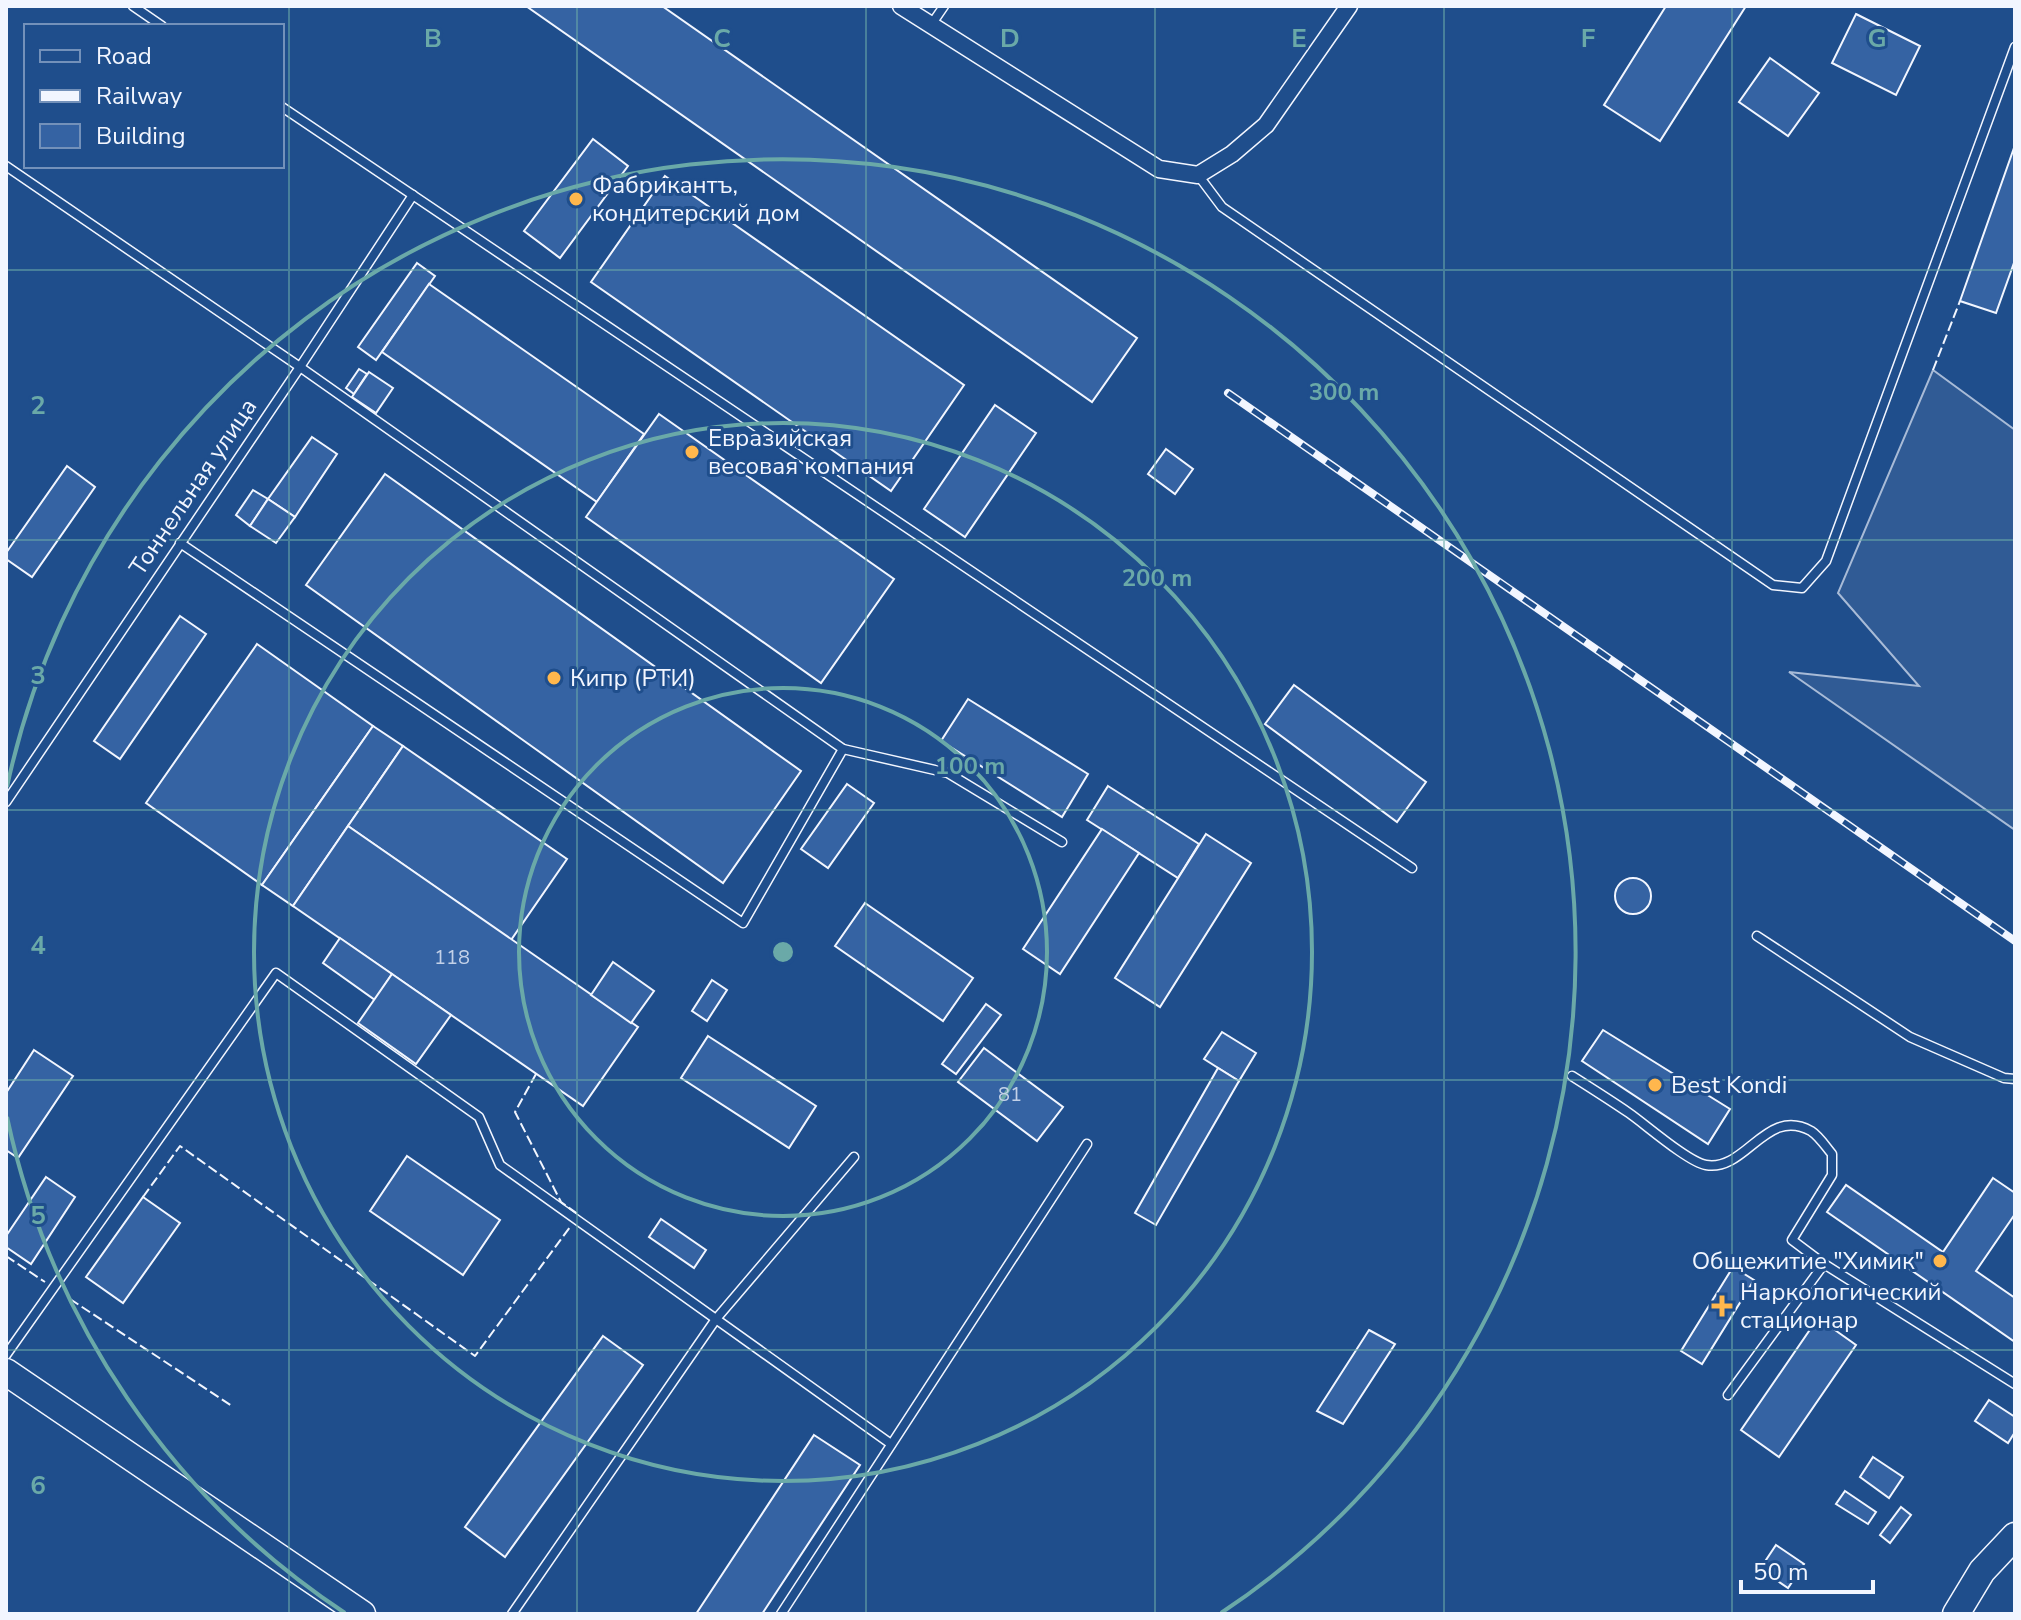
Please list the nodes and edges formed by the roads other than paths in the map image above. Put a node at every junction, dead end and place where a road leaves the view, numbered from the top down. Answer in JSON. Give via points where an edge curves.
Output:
{"nodes":[{"id":1,"x":133,"y":6,"type":"edge"},
{"id":2,"x":901,"y":6,"type":"edge"},
{"id":3,"x":944,"y":6,"type":"edge"},
{"id":4,"x":1349,"y":6,"type":"edge"},
{"id":5,"x":159,"y":24,"type":"edge"},
{"id":6,"x":931,"y":25,"type":"junction"},
{"id":7,"x":2015,"y":47,"type":"edge"},
{"id":8,"x":284,"y":108,"type":"edge"},
{"id":9,"x":6,"y":166,"type":"edge"},
{"id":10,"x":1198,"y":175,"type":"junction"},
{"id":11,"x":413,"y":195,"type":"junction"},
{"id":12,"x":300,"y":367,"type":"junction"},
{"id":13,"x":180,"y":543,"type":"junction"},
{"id":14,"x":843,"y":749,"type":"junction"},
{"id":15,"x":6,"y":802,"type":"edge"},
{"id":16,"x":1062,"y":842,"type":"dead end"},
{"id":17,"x":1412,"y":868,"type":"dead end"},
{"id":18,"x":1757,"y":936,"type":"dead end"},
{"id":19,"x":1572,"y":1076,"type":"dead end"},
{"id":20,"x":2015,"y":1079,"type":"edge"},
{"id":21,"x":1087,"y":1144,"type":"dead end"},
{"id":22,"x":854,"y":1157,"type":"dead end"},
{"id":23,"x":1824,"y":1264,"type":"junction"},
{"id":24,"x":716,"y":1319,"type":"junction"},
{"id":25,"x":6,"y":1355,"type":"edge"},
{"id":26,"x":6,"y":1372,"type":"edge"},
{"id":27,"x":2015,"y":1384,"type":"edge"},
{"id":28,"x":1728,"y":1395,"type":"dead end"},
{"id":29,"x":891,"y":1444,"type":"junction"},
{"id":30,"x":2015,"y":1524,"type":"edge"},
{"id":31,"x":2015,"y":1536,"type":"edge"},
{"id":32,"x":1982,"y":1571,"type":"junction"},
{"id":33,"x":362,"y":1614,"type":"edge"},
{"id":34,"x":512,"y":1614,"type":"edge"},
{"id":35,"x":781,"y":1614,"type":"edge"},
{"id":36,"x":1956,"y":1614,"type":"edge"}],
"edges":[{"from":1,"to":5,"type":"lane"},
{"from":2,"to":6,"type":"street"},
{"from":3,"to":6,"type":"lane"},
{"from":4,"to":10,"type":"street","via":[[1266,125]]},
{"from":6,"to":10,"type":"street","via":[[1159,169]]},
{"from":7,"to":10,"type":"lane","via":[[1826,561],[1802,588],[1773,585],[1222,207]]},
{"from":8,"to":11,"type":"lane"},
{"from":9,"to":12,"type":"lane"},
{"from":11,"to":12,"type":"lane","name":"Тоннельная улица"},
{"from":11,"to":17,"type":"lane"},
{"from":12,"to":13,"type":"lane","name":"Тоннельная улица"},
{"from":12,"to":14,"type":"lane"},
{"from":13,"to":14,"type":"lane","via":[[743,923]]},
{"from":13,"to":15,"type":"lane","name":"Тоннельная улица"},
{"from":14,"to":16,"type":"lane","via":[[948,773]]},
{"from":18,"to":20,"type":"lane","via":[[1910,1037]]},
{"from":19,"to":23,"type":"lane","via":[[1706,1165],[1733,1160],[1770,1129],[1794,1126],[1812,1132],[1832,1154],[1832,1175],[1792,1240]]},
{"from":21,"to":29,"type":"lane"},
{"from":22,"to":24,"type":"lane"},
{"from":23,"to":27,"type":"lane"},
{"from":23,"to":28,"type":"lane"},
{"from":24,"to":25,"type":"lane","via":[[500,1165],[479,1117],[276,973]]},
{"from":24,"to":29,"type":"lane"},
{"from":24,"to":34,"type":"lane"},
{"from":26,"to":33,"type":"main road"},
{"from":29,"to":35,"type":"lane"},
{"from":30,"to":32,"type":"lane"},
{"from":31,"to":32,"type":"main road"},
{"from":32,"to":36,"type":"main road"}]}
